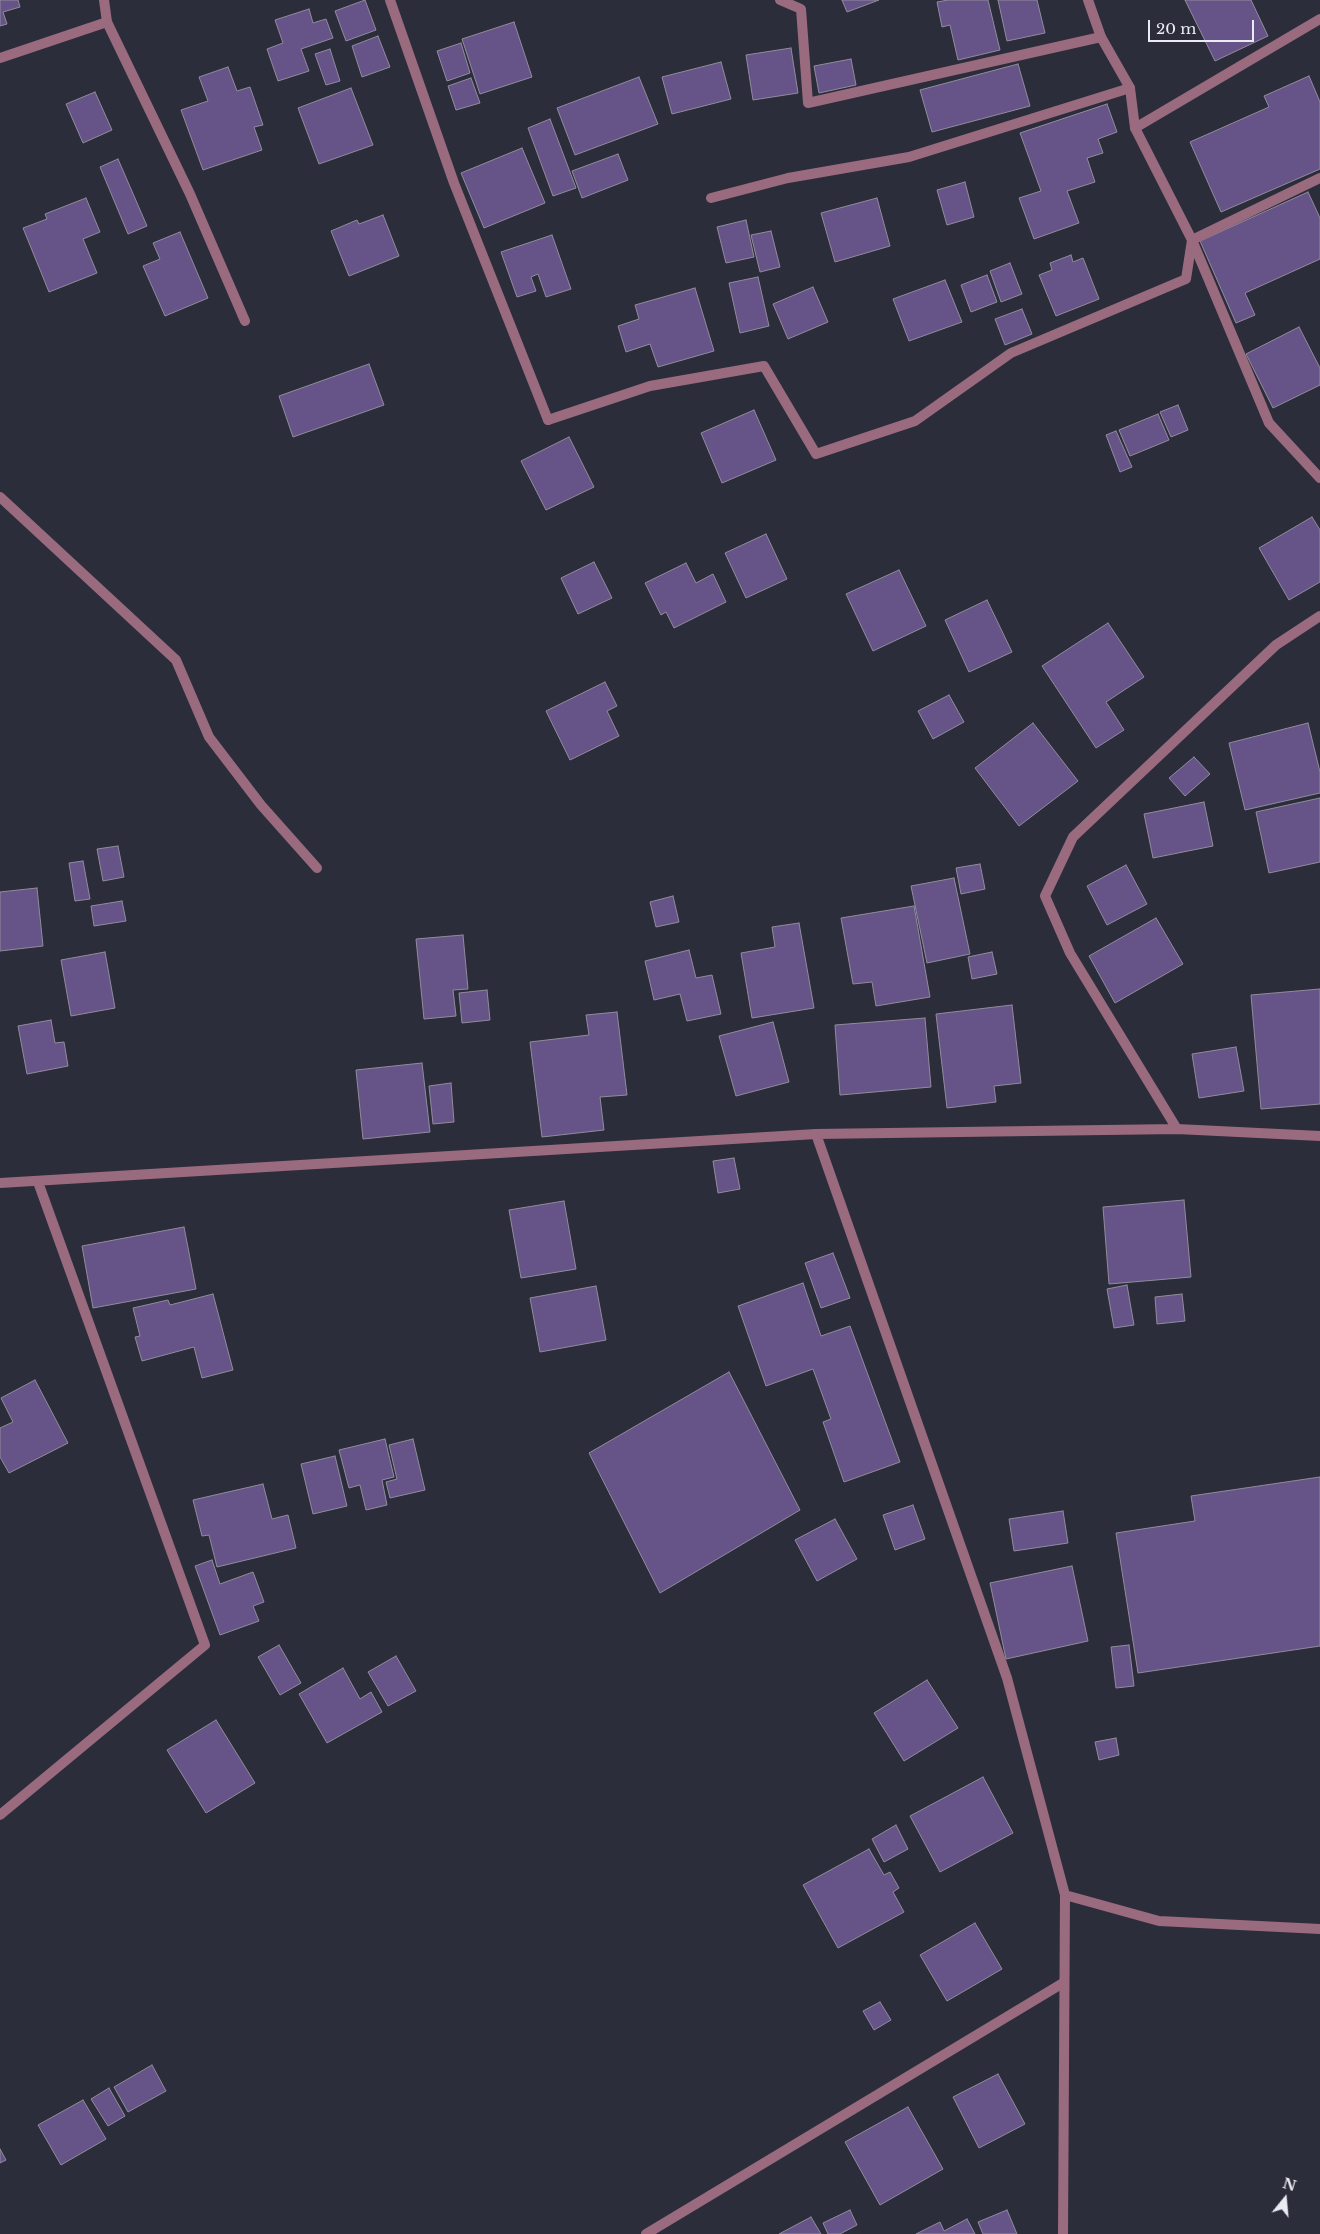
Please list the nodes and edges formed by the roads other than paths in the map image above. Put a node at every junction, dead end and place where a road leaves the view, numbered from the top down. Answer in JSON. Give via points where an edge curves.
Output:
{"nodes":[{"id":1,"x":104,"y":0,"type":"edge"},
{"id":2,"x":390,"y":0,"type":"edge"},
{"id":3,"x":780,"y":0,"type":"edge"},
{"id":4,"x":1088,"y":0,"type":"edge"},
{"id":5,"x":1320,"y":19,"type":"edge"},
{"id":6,"x":107,"y":22,"type":"junction"},
{"id":7,"x":1101,"y":37,"type":"junction"},
{"id":8,"x":0,"y":58,"type":"edge"},
{"id":9,"x":1130,"y":88,"type":"junction"},
{"id":10,"x":1135,"y":128,"type":"junction"},
{"id":11,"x":1320,"y":178,"type":"edge"},
{"id":12,"x":711,"y":198,"type":"dead end"},
{"id":13,"x":1192,"y":240,"type":"junction"},
{"id":14,"x":245,"y":321,"type":"dead end"},
{"id":15,"x":1320,"y":478,"type":"edge"},
{"id":16,"x":0,"y":498,"type":"edge"},
{"id":17,"x":1320,"y":616,"type":"edge"},
{"id":18,"x":317,"y":868,"type":"dead end"},
{"id":19,"x":1177,"y":1129,"type":"junction"},
{"id":20,"x":816,"y":1134,"type":"junction"},
{"id":21,"x":1320,"y":1136,"type":"edge"},
{"id":22,"x":38,"y":1182,"type":"junction"},
{"id":23,"x":0,"y":1183,"type":"edge"},
{"id":24,"x":0,"y":1815,"type":"edge"},
{"id":25,"x":1065,"y":1895,"type":"junction"},
{"id":26,"x":1320,"y":1929,"type":"edge"},
{"id":27,"x":1063,"y":1983,"type":"junction"},
{"id":28,"x":646,"y":2234,"type":"edge"},
{"id":29,"x":1063,"y":2234,"type":"edge"}],
"edges":[{"from":1,"to":6,"type":"street"},
{"from":2,"to":13,"type":"street","via":[[454,183],[548,420],[650,386],[764,366],[816,454],[915,422],[1011,352],[1186,280]]},
{"from":3,"to":7,"type":"street","via":[[801,9],[808,103]]},
{"from":4,"to":7,"type":"street"},
{"from":5,"to":10,"type":"street"},
{"from":6,"to":8,"type":"street"},
{"from":6,"to":14,"type":"street","via":[[190,194]]},
{"from":7,"to":9,"type":"street"},
{"from":9,"to":10,"type":"street"},
{"from":9,"to":12,"type":"street","via":[[909,157],[788,178]]},
{"from":10,"to":13,"type":"street"},
{"from":11,"to":13,"type":"street"},
{"from":13,"to":15,"type":"street","via":[[1269,423]]},
{"from":16,"to":18,"type":"street","via":[[176,660],[209,737],[261,805]]},
{"from":17,"to":19,"type":"street","via":[[1276,644],[1073,837],[1045,896],[1070,953]]},
{"from":19,"to":20,"type":"street"},
{"from":19,"to":21,"type":"street"},
{"from":20,"to":22,"type":"street"},
{"from":20,"to":25,"type":"street","via":[[1007,1678]]},
{"from":22,"to":23,"type":"street"},
{"from":22,"to":24,"type":"street","via":[[205,1645]]},
{"from":25,"to":26,"type":"street","via":[[1159,1921]]},
{"from":25,"to":27,"type":"street"},
{"from":27,"to":28,"type":"street"},
{"from":27,"to":29,"type":"street"}]}
